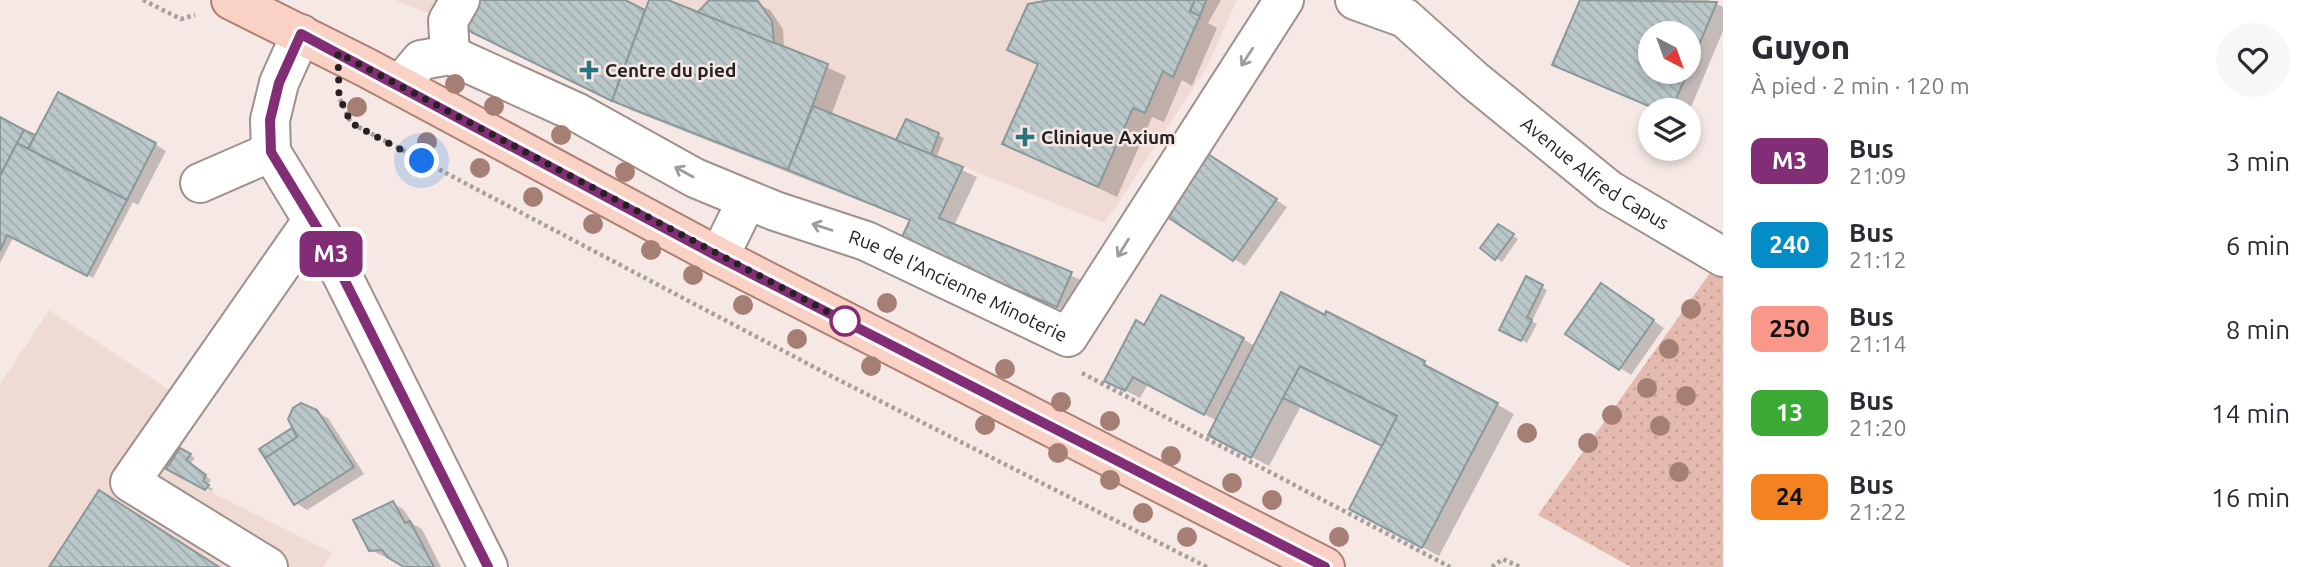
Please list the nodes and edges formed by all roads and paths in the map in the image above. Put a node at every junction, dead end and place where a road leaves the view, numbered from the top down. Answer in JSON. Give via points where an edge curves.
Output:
{"nodes":[{"id":1,"x":231,"y":0,"type":"edge"},
{"id":2,"x":460,"y":0,"type":"edge"},
{"id":3,"x":1284,"y":0,"type":"edge"},
{"id":4,"x":1355,"y":0,"type":"edge"},
{"id":5,"x":1402,"y":9,"type":"edge"},
{"id":6,"x":301,"y":34,"type":"junction"},
{"id":7,"x":338,"y":53,"type":"junction"},
{"id":8,"x":450,"y":55,"type":"junction"},
{"id":9,"x":400,"y":85,"type":"junction"},
{"id":10,"x":271,"y":152,"type":"junction"},
{"id":11,"x":200,"y":183,"type":"dead end"},
{"id":12,"x":747,"y":200,"type":"junction"},
{"id":13,"x":312,"y":221,"type":"junction"},
{"id":14,"x":719,"y":257,"type":"junction"},
{"id":15,"x":1723,"y":257,"type":"edge"},
{"id":16,"x":1078,"y":371,"type":"dead end"},
{"id":17,"x":268,"y":567,"type":"edge"},
{"id":18,"x":488,"y":567,"type":"edge"},
{"id":19,"x":1207,"y":567,"type":"edge"},
{"id":20,"x":1325,"y":567,"type":"edge"},
{"id":21,"x":1450,"y":567,"type":"edge"},
{"id":22,"x":1492,"y":567,"type":"edge"},
{"id":23,"x":1520,"y":567,"type":"edge"}],
"edges":[{"from":1,"to":6,"type":"main road"},
{"from":2,"to":8,"type":"street","via":[[448,21]]},
{"from":3,"to":12,"type":"street","name":"Rue de l'Ancienne Minoterie","one_way":true,"via":[[1068,337],[866,241]]},
{"from":4,"to":5,"type":"street"},
{"from":5,"to":15,"type":"street","name":"Avenue Alfred Capus","via":[[1474,80],[1609,190]]},
{"from":6,"to":7,"type":"main road"},
{"from":6,"to":10,"type":"street","via":[[279,83],[270,120]]},
{"from":7,"to":9,"type":"main road"},
{"from":7,"to":19,"type":"path","via":[[339,96],[351,123],[623,269]]},
{"from":8,"to":9,"type":"street","via":[[421,60]]},
{"from":12,"to":8,"type":"street","one_way":true,"via":[[695,178],[578,113]]},
{"from":9,"to":14,"type":"main road"},
{"from":10,"to":11,"type":"street"},
{"from":10,"to":13,"type":"street"},
{"from":12,"to":14,"type":"street"},
{"from":13,"to":17,"type":"street","via":[[130,482]]},
{"from":13,"to":18,"type":"street"},
{"from":14,"to":20,"type":"main road"},
{"from":16,"to":21,"type":"path"},
{"from":22,"to":23,"type":"path","via":[[1503,559]]}]}
